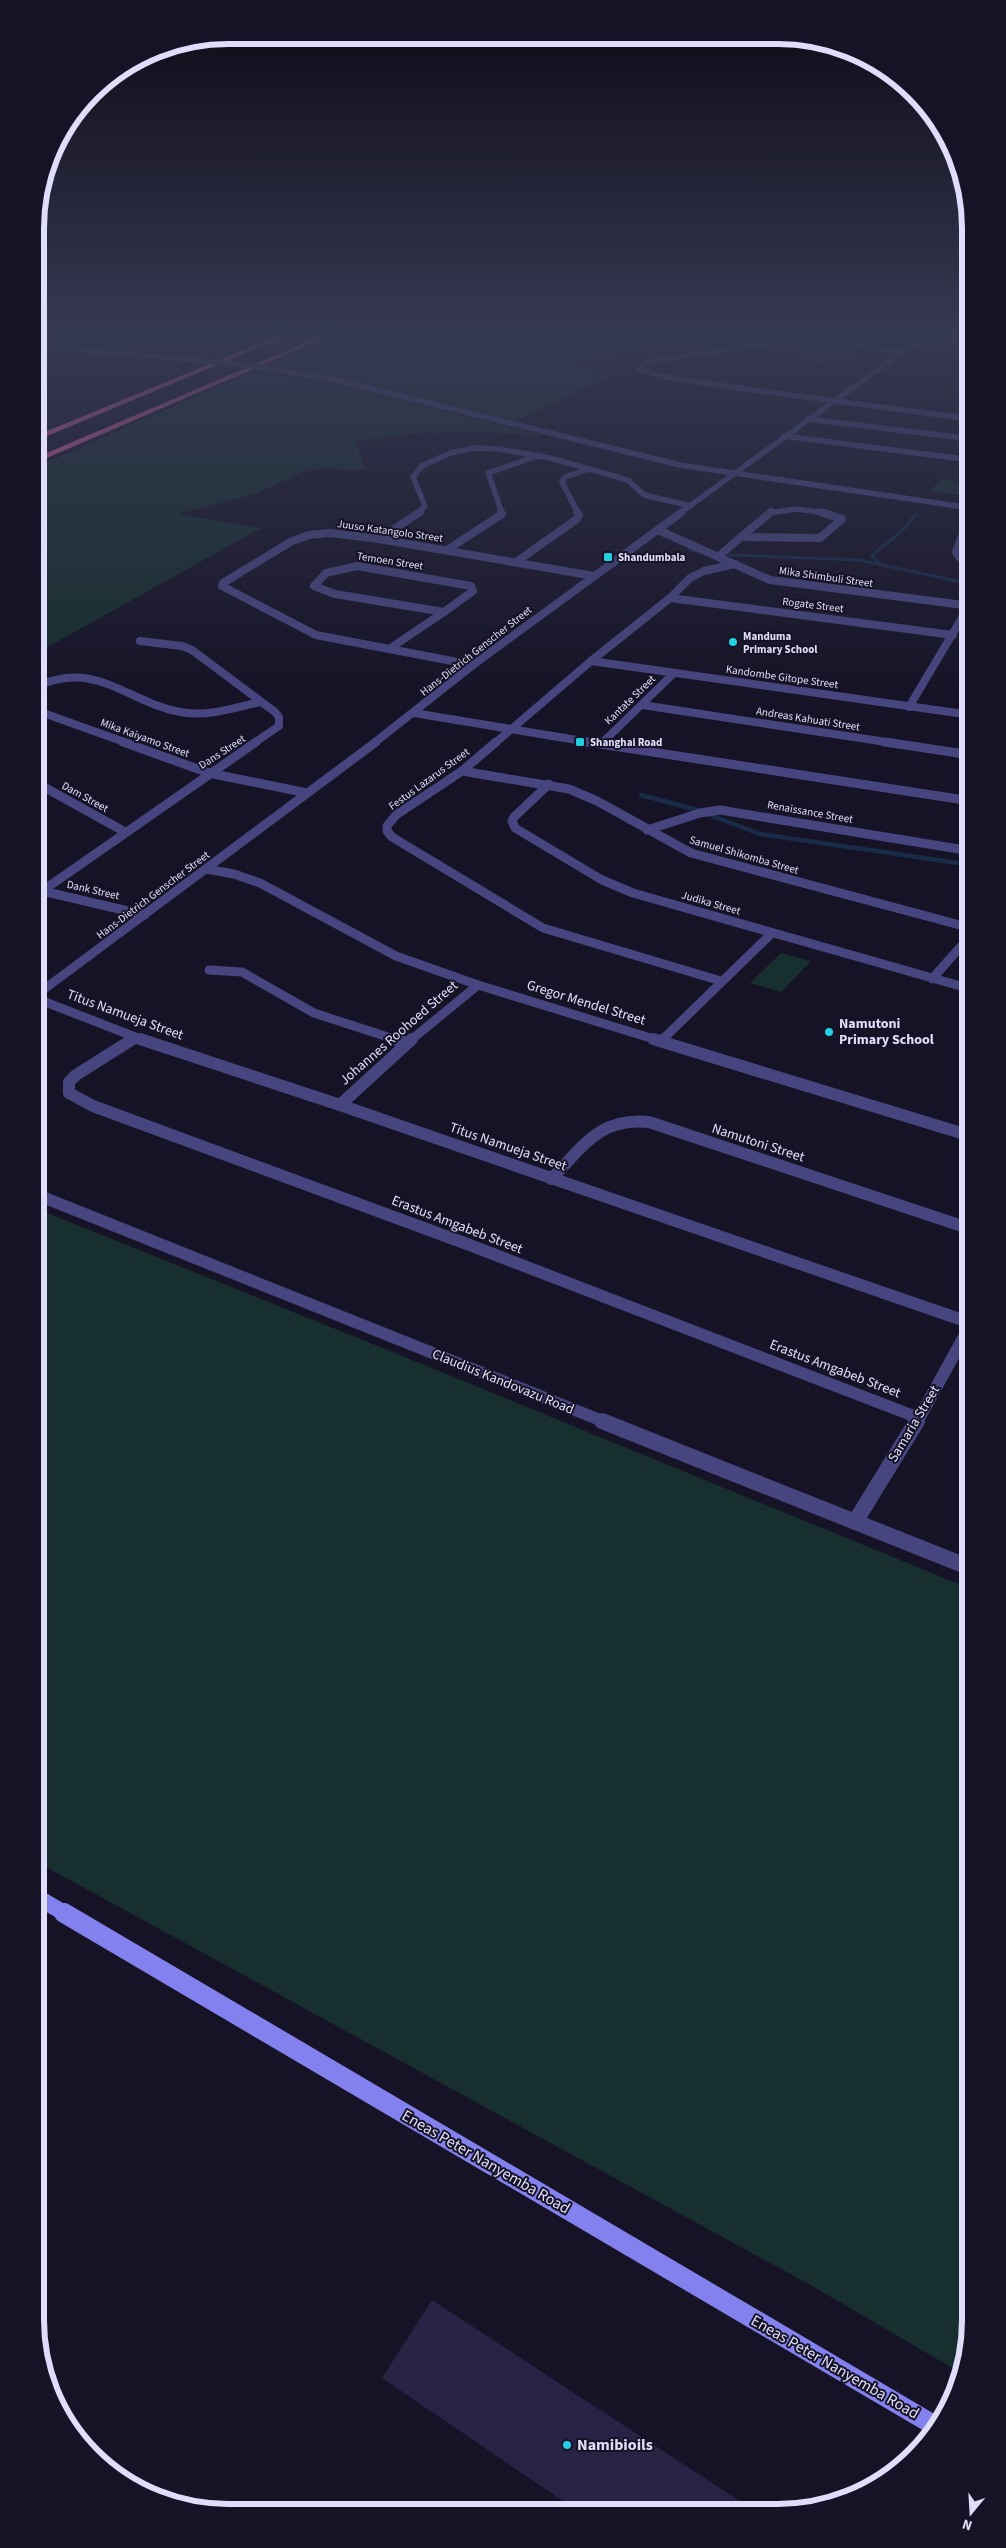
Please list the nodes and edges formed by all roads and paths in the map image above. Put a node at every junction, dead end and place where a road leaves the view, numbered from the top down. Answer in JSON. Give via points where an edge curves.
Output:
{"nodes":[{"id":1,"x":453,"y":453,"type":"edge"},
{"id":2,"x":522,"y":453,"type":"edge"},
{"id":3,"x":630,"y":453,"type":"edge"},
{"id":4,"x":761,"y":453,"type":"edge"},
{"id":5,"x":916,"y":453,"type":"edge"},
{"id":6,"x":537,"y":456,"type":"junction"},
{"id":7,"x":962,"y":459,"type":"edge"},
{"id":8,"x":589,"y":469,"type":"junction"},
{"id":9,"x":733,"y":474,"type":"junction"},
{"id":10,"x":691,"y":506,"type":"junction"},
{"id":11,"x":962,"y":507,"type":"edge"},
{"id":12,"x":658,"y":530,"type":"junction"},
{"id":13,"x":962,"y":536,"type":"edge"},
{"id":14,"x":741,"y":537,"type":"junction"},
{"id":15,"x":379,"y":539,"type":"junction"},
{"id":16,"x":447,"y":550,"type":"junction"},
{"id":17,"x":719,"y":556,"type":"junction"},
{"id":18,"x":962,"y":559,"type":"edge"},
{"id":19,"x":516,"y":562,"type":"junction"},
{"id":20,"x":735,"y":564,"type":"junction"},
{"id":21,"x":594,"y":576,"type":"junction"},
{"id":22,"x":670,"y":598,"type":"junction"},
{"id":23,"x":962,"y":605,"type":"edge"},
{"id":24,"x":444,"y":612,"type":"junction"},
{"id":25,"x":962,"y":619,"type":"edge"},
{"id":26,"x":953,"y":634,"type":"junction"},
{"id":27,"x":140,"y":641,"type":"dead end"},
{"id":28,"x":389,"y":649,"type":"junction"},
{"id":29,"x":591,"y":661,"type":"junction"},
{"id":30,"x":473,"y":665,"type":"junction"},
{"id":31,"x":674,"y":673,"type":"junction"},
{"id":32,"x":44,"y":681,"type":"edge"},
{"id":33,"x":260,"y":702,"type":"junction"},
{"id":34,"x":642,"y":706,"type":"junction"},
{"id":35,"x":909,"y":707,"type":"junction"},
{"id":36,"x":44,"y":713,"type":"edge"},
{"id":37,"x":414,"y":713,"type":"junction"},
{"id":38,"x":962,"y":714,"type":"edge"},
{"id":39,"x":509,"y":730,"type":"junction"},
{"id":40,"x":602,"y":743,"type":"junction"},
{"id":41,"x":962,"y":754,"type":"edge"},
{"id":42,"x":462,"y":771,"type":"junction"},
{"id":43,"x":209,"y":773,"type":"junction"},
{"id":44,"x":549,"y":784,"type":"junction"},
{"id":45,"x":44,"y":787,"type":"edge"},
{"id":46,"x":307,"y":794,"type":"junction"},
{"id":47,"x":962,"y":800,"type":"edge"},
{"id":48,"x":647,"y":830,"type":"junction"},
{"id":49,"x":125,"y":832,"type":"junction"},
{"id":50,"x":962,"y":850,"type":"edge"},
{"id":51,"x":206,"y":869,"type":"junction"},
{"id":52,"x":44,"y":889,"type":"edge"},
{"id":53,"x":44,"y":894,"type":"edge"},
{"id":54,"x":145,"y":915,"type":"junction"},
{"id":55,"x":962,"y":926,"type":"edge"},
{"id":56,"x":771,"y":934,"type":"junction"},
{"id":57,"x":962,"y":945,"type":"edge"},
{"id":58,"x":209,"y":970,"type":"dead end"},
{"id":59,"x":932,"y":979,"type":"junction"},
{"id":60,"x":721,"y":981,"type":"junction"},
{"id":61,"x":478,"y":985,"type":"junction"},
{"id":62,"x":962,"y":987,"type":"edge"},
{"id":63,"x":44,"y":990,"type":"edge"},
{"id":64,"x":44,"y":1001,"type":"edge"},
{"id":65,"x":136,"y":1037,"type":"junction"},
{"id":66,"x":662,"y":1040,"type":"junction"},
{"id":67,"x":407,"y":1043,"type":"junction"},
{"id":68,"x":340,"y":1105,"type":"junction"},
{"id":69,"x":962,"y":1133,"type":"edge"},
{"id":70,"x":551,"y":1178,"type":"junction"},
{"id":71,"x":44,"y":1198,"type":"edge"},
{"id":72,"x":962,"y":1226,"type":"edge"},
{"id":73,"x":962,"y":1321,"type":"edge"},
{"id":74,"x":962,"y":1340,"type":"edge"},
{"id":75,"x":919,"y":1418,"type":"junction"},
{"id":76,"x":854,"y":1522,"type":"junction"},
{"id":77,"x":962,"y":1564,"type":"edge"},
{"id":78,"x":44,"y":1901,"type":"edge"},
{"id":79,"x":931,"y":2423,"type":"edge"}],
"edges":[{"from":1,"to":15,"type":"street","via":[[434,460],[413,475],[424,509]]},
{"from":2,"to":6,"type":"street"},
{"from":3,"to":9,"type":"street","bridge":true},
{"from":4,"to":9,"type":"street","name":"Hans-Dietrich Genscher Street"},
{"from":5,"to":7,"type":"street"},
{"from":6,"to":8,"type":"street"},
{"from":6,"to":16,"type":"street","via":[[488,473],[502,514]]},
{"from":8,"to":10,"type":"street","via":[[626,480],[644,495]]},
{"from":8,"to":19,"type":"street","via":[[565,477],[562,482],[577,519]]},
{"from":9,"to":10,"type":"street","name":"Hans-Dietrich Genscher Street"},
{"from":9,"to":11,"type":"street"},
{"from":10,"to":12,"type":"street","name":"Hans-Dietrich Genscher Street"},
{"from":12,"to":17,"type":"street","name":"Mika Shimbuli Street"},
{"from":12,"to":21,"type":"street","name":"Hans-Dietrich Genscher Street"},
{"from":13,"to":18,"type":"street","via":[[956,552]]},
{"from":14,"to":14,"type":"street","via":[[774,510],[787,508],[821,512],[842,519],[820,538]]},
{"from":14,"to":17,"type":"street"},
{"from":15,"to":16,"type":"street","name":"Juuso Katangolo Street"},
{"from":15,"to":28,"type":"street","name":"Juuso Katangolo Street","via":[[339,533],[302,537],[229,578],[222,586],[316,634]]},
{"from":16,"to":19,"type":"street","name":"Juuso Katangolo Street"},
{"from":17,"to":20,"type":"street","name":"Mika Shimbuli Street"},
{"from":19,"to":21,"type":"street","name":"Juuso Katangolo Street"},
{"from":20,"to":22,"type":"street","name":"Festus Lazarus Street","via":[[694,576]]},
{"from":20,"to":23,"type":"street","name":"Mika Shimbuli Street","via":[[777,581]]},
{"from":21,"to":30,"type":"street","name":"Hans-Dietrich Genscher Street"},
{"from":22,"to":26,"type":"street","name":"Rogate Street"},
{"from":22,"to":29,"type":"street","name":"Festus Lazarus Street"},
{"from":24,"to":24,"type":"street","name":"Temoen Street","via":[[470,594],[473,588],[357,566],[337,569],[315,582],[317,589],[335,594]]},
{"from":24,"to":28,"type":"street","name":"Temoen Street"},
{"from":25,"to":26,"type":"street"},
{"from":26,"to":35,"type":"street"},
{"from":27,"to":33,"type":"street","name":"Dans Street","via":[[192,650]]},
{"from":28,"to":30,"type":"street","name":"Juuso Katangolo Street"},
{"from":29,"to":31,"type":"street","name":"Kandombe Gitope Street"},
{"from":29,"to":39,"type":"street","name":"Festus Lazarus Street"},
{"from":30,"to":37,"type":"street","name":"Hans-Dietrich Genscher Street"},
{"from":31,"to":34,"type":"street","name":"Kantate Street"},
{"from":31,"to":35,"type":"street","name":"Kandombe Gitope Street"},
{"from":32,"to":33,"type":"street","via":[[86,676],[176,711],[193,713]]},
{"from":33,"to":43,"type":"street","name":"Dans Street","via":[[280,717],[279,726]]},
{"from":34,"to":40,"type":"street","name":"Kantate Street"},
{"from":34,"to":41,"type":"street","name":"Andreas Kahuati Street"},
{"from":35,"to":38,"type":"street","name":"Kandombe Gitope Street"},
{"from":36,"to":43,"type":"street","name":"Mika Kaiyamo Street"},
{"from":37,"to":39,"type":"street"},
{"from":37,"to":46,"type":"street","name":"Hans-Dietrich Genscher Street"},
{"from":39,"to":40,"type":"street"},
{"from":39,"to":42,"type":"street","name":"Festus Lazarus Street"},
{"from":40,"to":47,"type":"street"},
{"from":42,"to":44,"type":"street","name":"Samuel Shikomba Street"},
{"from":42,"to":60,"type":"street","name":"Festus Lazarus Street","via":[[396,815],[387,826],[389,834],[543,928]]},
{"from":43,"to":46,"type":"street","name":"Mika Kaiyamo Street"},
{"from":43,"to":49,"type":"street","name":"Dans Street"},
{"from":44,"to":48,"type":"street","name":"Samuel Shikomba Street","via":[[578,792]]},
{"from":44,"to":56,"type":"street","name":"Judika Street","via":[[514,817],[513,824],[519,832],[622,890]]},
{"from":45,"to":49,"type":"street","name":"Dam Street"},
{"from":46,"to":51,"type":"street","name":"Hans-Dietrich Genscher Street"},
{"from":48,"to":50,"type":"street","name":"Renaissance Street","via":[[700,812],[720,810]]},
{"from":48,"to":55,"type":"street","name":"Samuel Shikomba Street","via":[[712,860]]},
{"from":49,"to":52,"type":"street","name":"Dans Street"},
{"from":51,"to":54,"type":"street","name":"Hans-Dietrich Genscher Street"},
{"from":51,"to":61,"type":"street","name":"Gregor Mendel Street","via":[[260,883],[396,956]]},
{"from":53,"to":54,"type":"street","name":"Dank Street"},
{"from":54,"to":63,"type":"street","name":"Hans-Dietrich Genscher Street"},
{"from":56,"to":59,"type":"street","name":"Judika Street"},
{"from":56,"to":60,"type":"street"},
{"from":57,"to":59,"type":"street"},
{"from":58,"to":67,"type":"street","via":[[242,972],[314,1013]]},
{"from":59,"to":62,"type":"street","name":"Judika Street"},
{"from":60,"to":66,"type":"street"},
{"from":61,"to":66,"type":"street","name":"Gregor Mendel Street"},
{"from":61,"to":67,"type":"street","name":"Johannes Roohoed Street"},
{"from":64,"to":65,"type":"street","name":"Titus Namueja Street"},
{"from":65,"to":68,"type":"street","name":"Titus Namueja Street"},
{"from":65,"to":75,"type":"street","name":"Erastus Amgabeb Street","via":[[76,1075],[69,1082],[69,1092],[92,1106],[467,1244]]},
{"from":66,"to":69,"type":"street","name":"Gregor Mendel Street"},
{"from":67,"to":68,"type":"street","name":"Johannes Roohoed Street"},
{"from":68,"to":70,"type":"street","name":"Titus Namueja Street"},
{"from":70,"to":72,"type":"street","name":"Namutoni Street","via":[[602,1129],[621,1122],[642,1121]]},
{"from":70,"to":73,"type":"street","name":"Titus Namueja Street"},
{"from":71,"to":76,"type":"street","name":"Claudius Kandovazu Road"},
{"from":74,"to":75,"type":"street","name":"Samaria Street"},
{"from":75,"to":76,"type":"street","name":"Samaria Street"},
{"from":76,"to":77,"type":"street","name":"Claudius Kandovazu Road"},
{"from":78,"to":79,"type":"main road","name":"Eneas Peter Nanyemba Road"}]}
